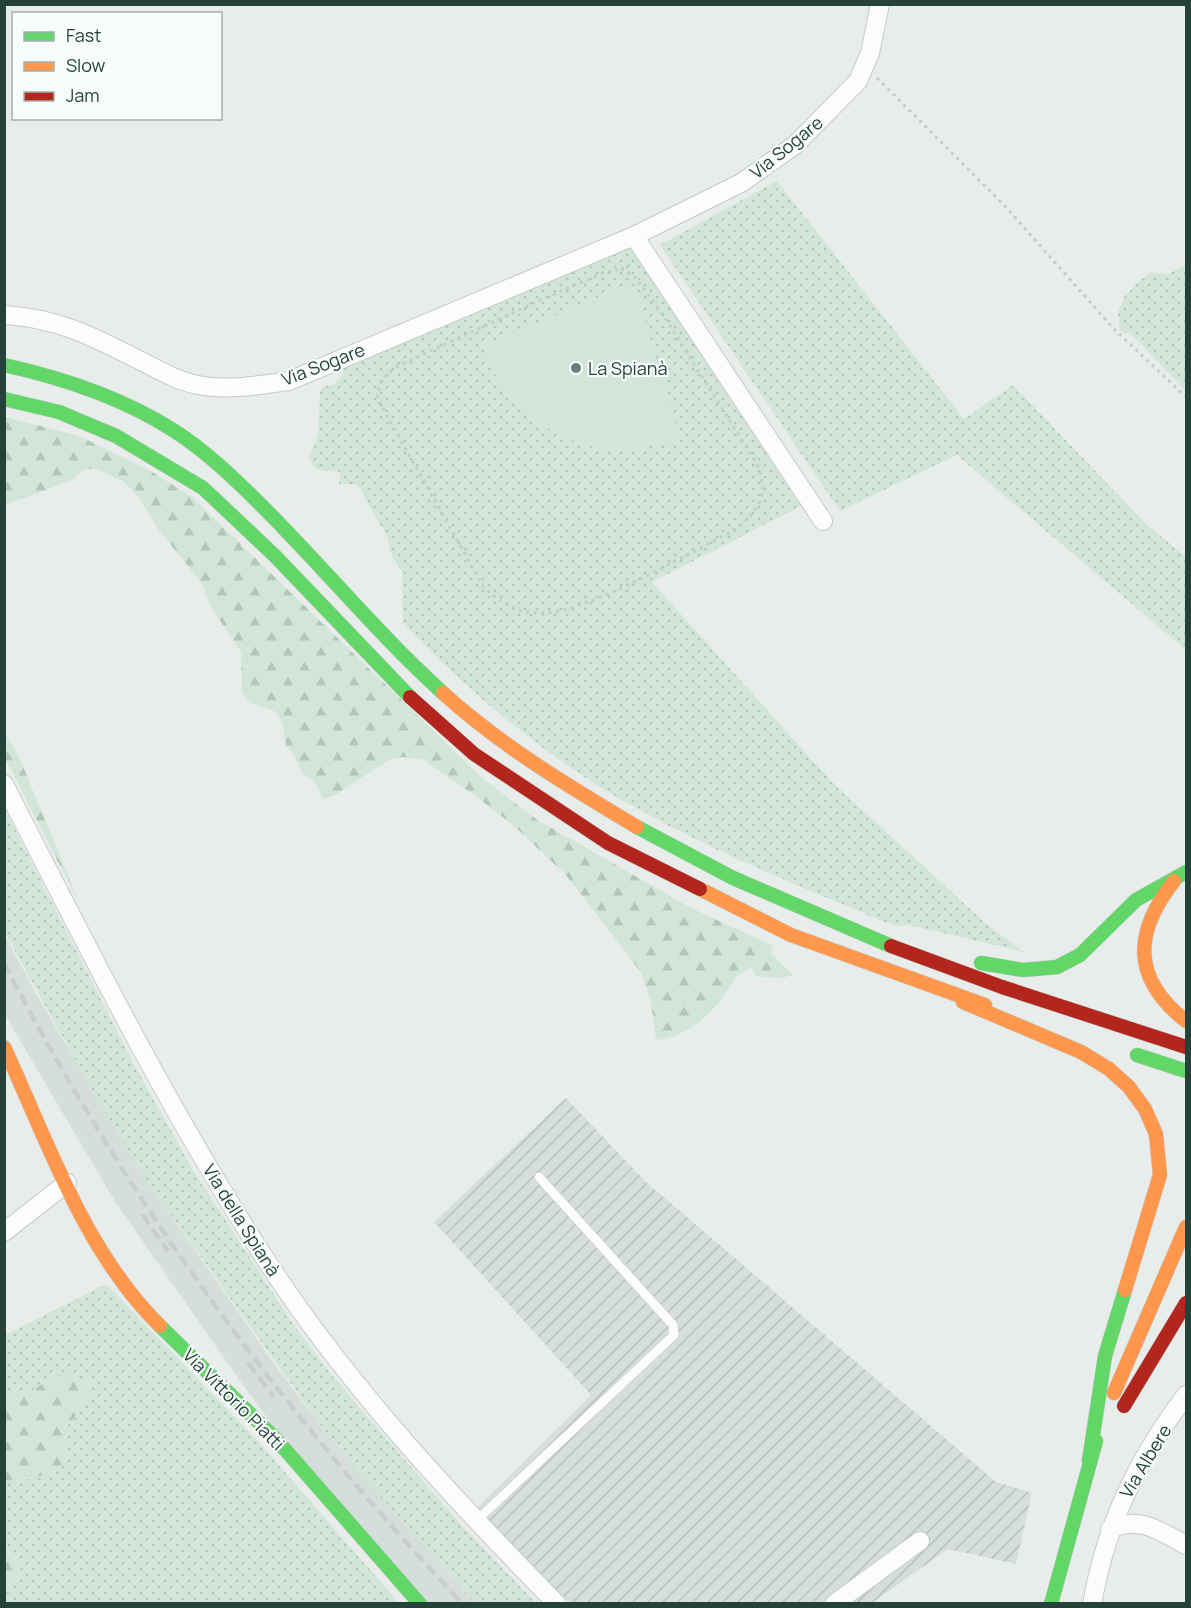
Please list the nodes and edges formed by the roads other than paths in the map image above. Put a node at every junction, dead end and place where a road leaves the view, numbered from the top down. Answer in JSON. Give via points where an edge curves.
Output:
{"nodes":[{"id":1,"x":880,"y":4,"type":"edge"},
{"id":2,"x":634,"y":236,"type":"junction"},
{"id":3,"x":4,"y":315,"type":"edge"},
{"id":4,"x":4,"y":365,"type":"edge"},
{"id":5,"x":4,"y":399,"type":"edge"},
{"id":6,"x":823,"y":521,"type":"dead end"},
{"id":7,"x":4,"y":784,"type":"edge"},
{"id":8,"x":689,"y":856,"type":"junction"},
{"id":9,"x":1182,"y":874,"type":"edge"},
{"id":10,"x":926,"y":986,"type":"junction"},
{"id":11,"x":1186,"y":1021,"type":"edge"},
{"id":12,"x":1084,"y":1038,"type":"dead end"},
{"id":13,"x":4,"y":1047,"type":"edge"},
{"id":14,"x":1186,"y":1047,"type":"edge"},
{"id":15,"x":1118,"y":1049,"type":"dead end"},
{"id":16,"x":1186,"y":1071,"type":"edge"},
{"id":17,"x":539,"y":1177,"type":"dead end"},
{"id":18,"x":67,"y":1183,"type":"junction"},
{"id":19,"x":1186,"y":1227,"type":"edge"},
{"id":20,"x":4,"y":1232,"type":"edge"},
{"id":21,"x":1186,"y":1303,"type":"edge"},
{"id":22,"x":1186,"y":1395,"type":"edge"},
{"id":23,"x":1118,"y":1415,"type":"dead end"},
{"id":24,"x":1107,"y":1434,"type":"dead end"},
{"id":25,"x":1089,"y":1461,"type":"junction"},
{"id":26,"x":476,"y":1521,"type":"junction"},
{"id":27,"x":1110,"y":1529,"type":"junction"},
{"id":28,"x":920,"y":1541,"type":"dead end"},
{"id":29,"x":1186,"y":1545,"type":"edge"},
{"id":30,"x":420,"y":1604,"type":"edge"},
{"id":31,"x":557,"y":1604,"type":"edge"},
{"id":32,"x":834,"y":1604,"type":"edge"},
{"id":33,"x":1051,"y":1604,"type":"edge"},
{"id":34,"x":1092,"y":1604,"type":"edge"}],
"edges":[{"from":1,"to":2,"type":"street","name":"Via Sogare","via":[[870,53],[858,81],[795,145],[741,183]]},
{"from":2,"to":3,"type":"street","name":"Via Sogare","via":[[289,381],[267,384],[198,386],[82,331],[52,321]]},
{"from":2,"to":6,"type":"street"},
{"from":4,"to":8,"type":"main road","via":[[86,387],[175,432],[221,466],[294,536],[423,676],[485,729],[606,811]]},
{"from":5,"to":10,"type":"main road","via":[[59,412],[116,436],[203,488],[275,556],[407,695],[465,747],[608,843],[791,934]]},
{"from":7,"to":26,"type":"street","name":"Via della Spianà","via":[[177,1115],[264,1258],[344,1368]]},
{"from":8,"to":9,"type":"main road","via":[[903,940],[979,963],[1023,970],[1057,967],[1080,955],[1136,900]]},
{"from":8,"to":14,"type":"main road","via":[[894,949]]},
{"from":9,"to":11,"type":"main road","via":[[1159,900],[1147,924],[1144,953],[1159,996]]},
{"from":10,"to":12,"type":"main road"},
{"from":10,"to":25,"type":"main road","via":[[1081,1052],[1109,1069],[1146,1109],[1156,1134],[1160,1174],[1105,1356]]},
{"from":13,"to":18,"type":"main road","name":"Via Vittorio Piatti"},
{"from":15,"to":16,"type":"main road"},
{"from":17,"to":26,"type":"lane","via":[[673,1325],[674,1335]]},
{"from":18,"to":20,"type":"street"},
{"from":18,"to":30,"type":"main road","name":"Via Vittorio Piatti","via":[[87,1228],[140,1306],[275,1438]]},
{"from":19,"to":25,"type":"main road","via":[[1120,1374]]},
{"from":21,"to":23,"type":"main road"},
{"from":22,"to":27,"type":"street","name":"Via Albere","via":[[1138,1470]]},
{"from":24,"to":25,"type":"main road"},
{"from":25,"to":33,"type":"main road"},
{"from":26,"to":31,"type":"street","name":"Via della Spianà"},
{"from":27,"to":29,"type":"street","name":"Via Albere","via":[[1125,1522],[1143,1524]]},
{"from":27,"to":34,"type":"street","name":"Via Albere"},
{"from":28,"to":32,"type":"street"}]}
